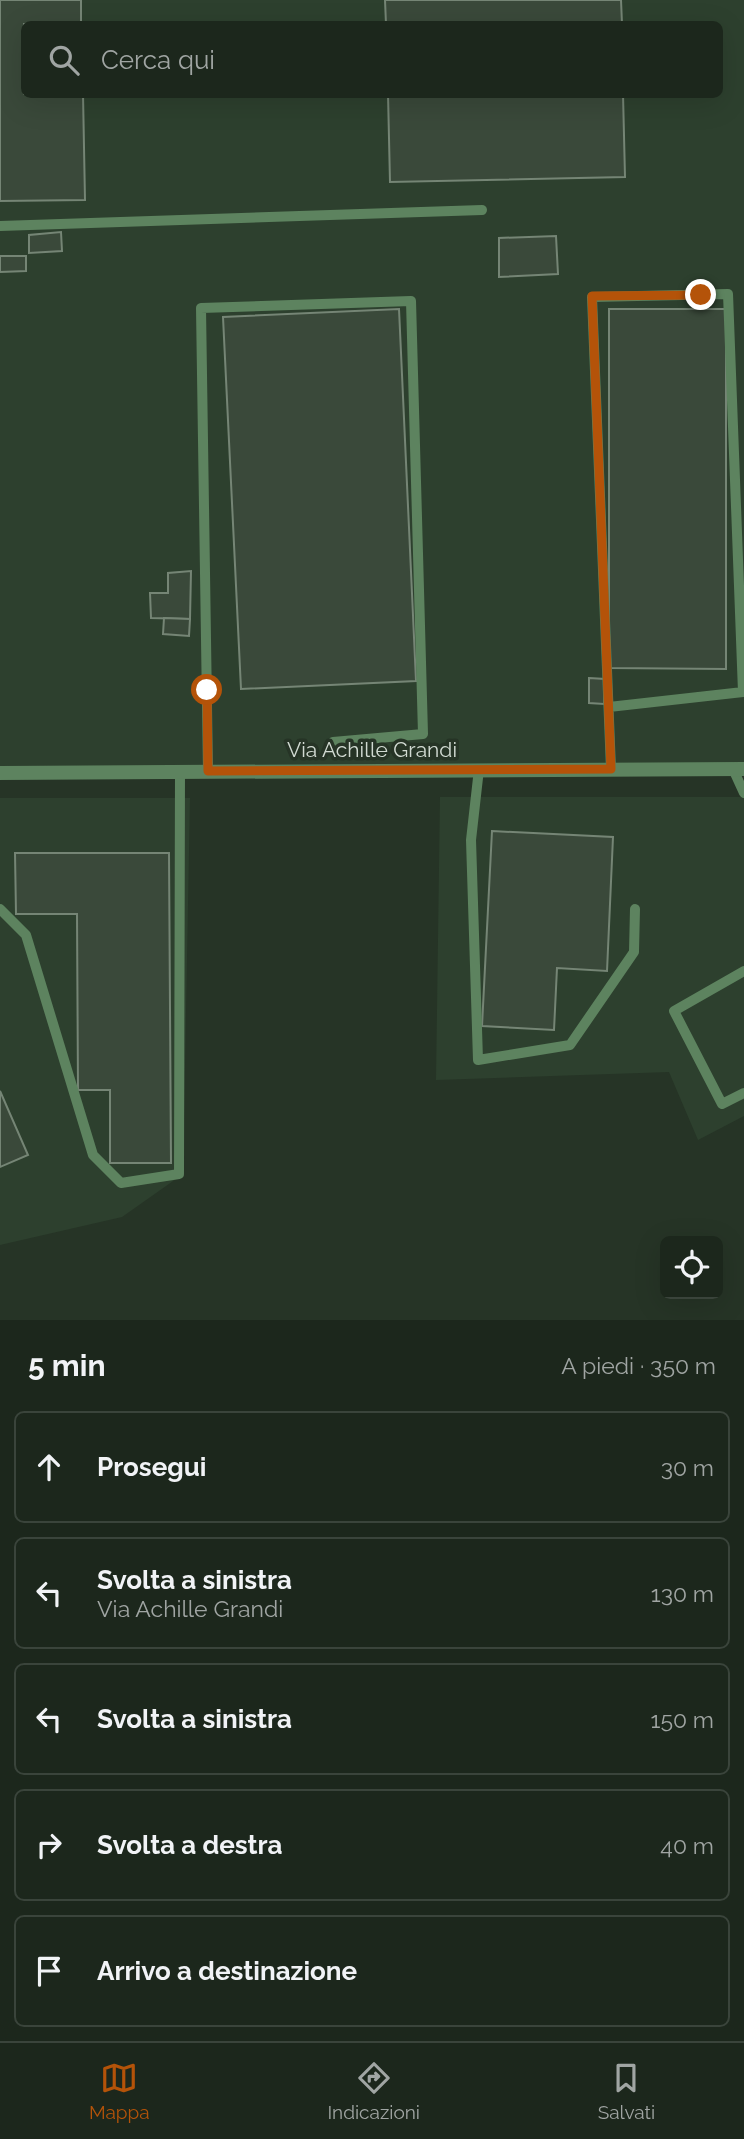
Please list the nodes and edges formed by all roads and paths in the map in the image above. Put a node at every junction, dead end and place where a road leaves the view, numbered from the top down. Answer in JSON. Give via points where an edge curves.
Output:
{"nodes":[{"id":1,"x":482,"y":210,"type":"dead end"},
{"id":2,"x":0,"y":226,"type":"edge"},
{"id":3,"x":609,"y":707,"type":"junction"},
{"id":4,"x":333,"y":742,"type":"dead end"},
{"id":5,"x":478,"y":769,"type":"junction"},
{"id":6,"x":611,"y":769,"type":"junction"},
{"id":7,"x":739,"y":769,"type":"edge"},
{"id":8,"x":180,"y":771,"type":"junction"},
{"id":9,"x":208,"y":771,"type":"junction"},
{"id":10,"x":0,"y":773,"type":"edge"},
{"id":11,"x":744,"y":793,"type":"edge"},
{"id":12,"x":0,"y":909,"type":"edge"},
{"id":13,"x":635,"y":909,"type":"dead end"},
{"id":14,"x":744,"y":971,"type":"edge"},
{"id":15,"x":744,"y":1093,"type":"edge"}],
"edges":[{"from":1,"to":2,"type":"lane"},
{"from":3,"to":3,"type":"lane","via":[[592,296],[728,294],[743,692]]},
{"from":3,"to":6,"type":"lane"},
{"from":4,"to":9,"type":"lane","via":[[423,734],[411,301],[201,308]]},
{"from":5,"to":6,"type":"street","name":"Via Achille Grandi"},
{"from":5,"to":9,"type":"street","name":"Via Achille Grandi"},
{"from":5,"to":13,"type":"lane","via":[[471,840],[478,1060],[570,1045],[634,952]]},
{"from":6,"to":7,"type":"street","name":"Via Achille Grandi"},
{"from":7,"to":11,"type":"lane"},
{"from":8,"to":9,"type":"street","name":"Via Achille Grandi"},
{"from":8,"to":10,"type":"street","name":"Via Achille Grandi"},
{"from":8,"to":12,"type":"lane","via":[[179,1174],[121,1183],[93,1154],[26,935]]},
{"from":14,"to":15,"type":"lane","via":[[674,1011],[722,1104]]}]}
